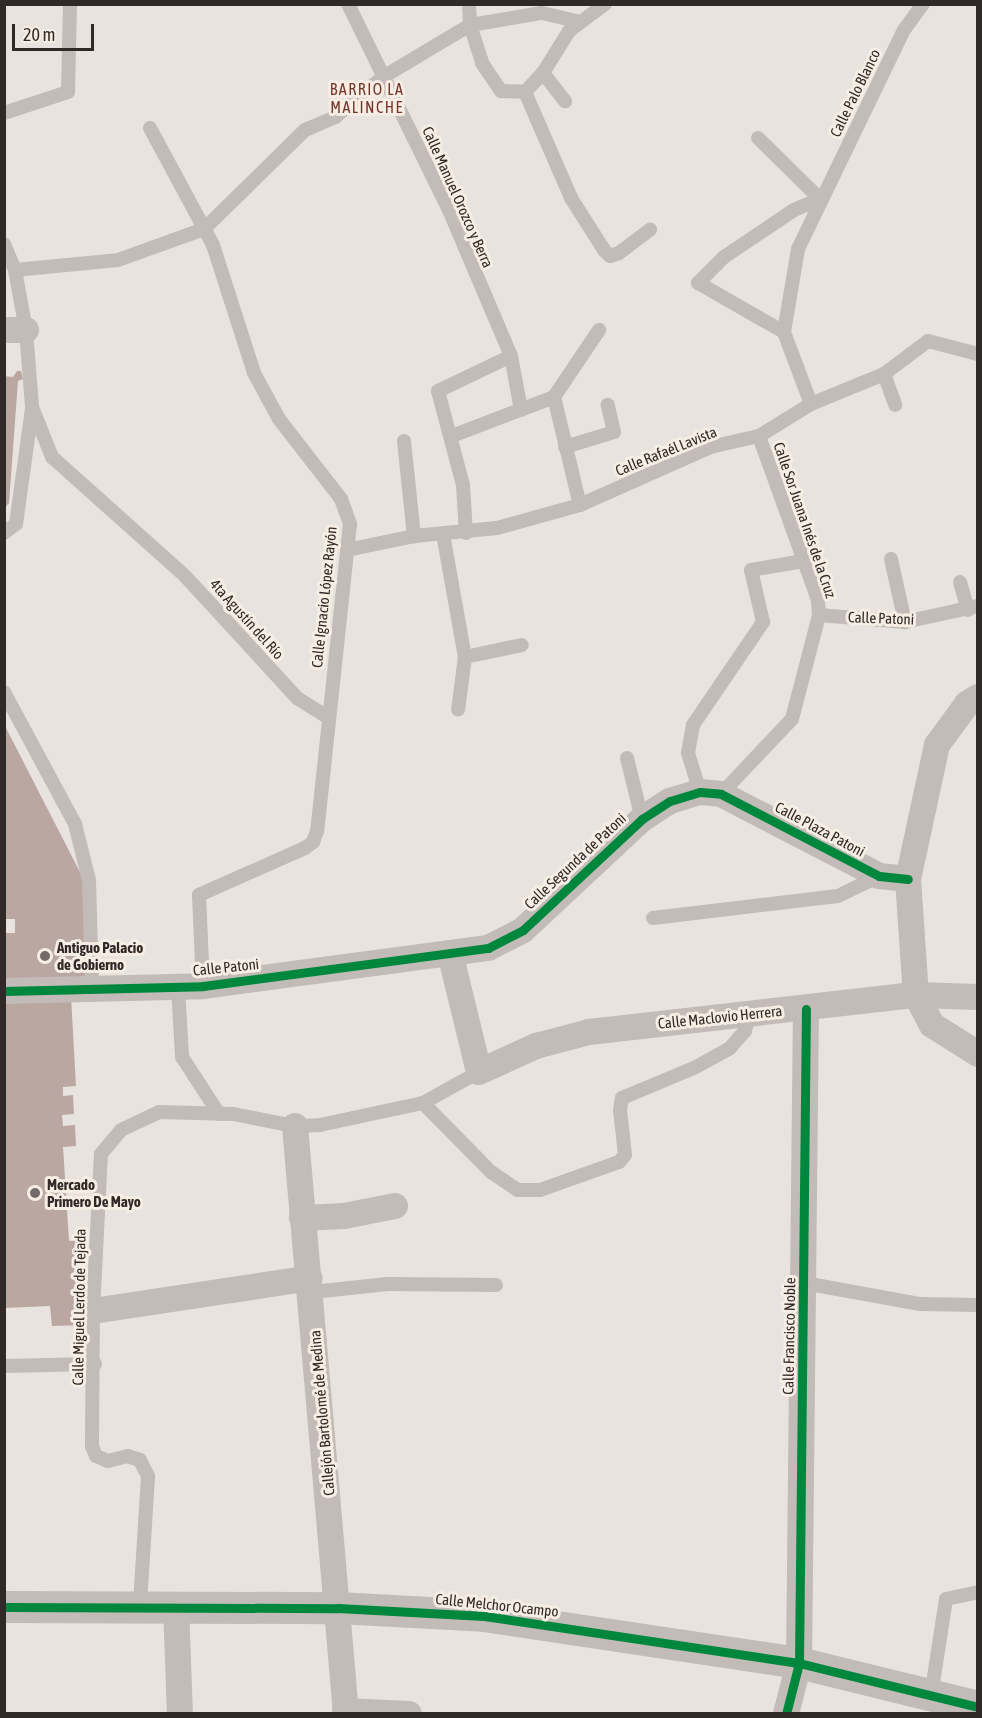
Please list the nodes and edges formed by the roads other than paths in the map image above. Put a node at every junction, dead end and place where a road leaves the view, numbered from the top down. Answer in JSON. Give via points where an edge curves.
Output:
{"nodes":[{"id":1,"x":70,"y":4,"type":"edge"},
{"id":2,"x":348,"y":4,"type":"edge"},
{"id":3,"x":469,"y":4,"type":"edge"},
{"id":4,"x":605,"y":4,"type":"edge"},
{"id":5,"x":923,"y":4,"type":"edge"},
{"id":6,"x":581,"y":22,"type":"junction"},
{"id":7,"x":470,"y":25,"type":"junction"},
{"id":8,"x":543,"y":73,"type":"junction"},
{"id":9,"x":383,"y":77,"type":"junction"},
{"id":10,"x":525,"y":92,"type":"junction"},
{"id":11,"x":565,"y":100,"type":"dead end"},
{"id":12,"x":4,"y":113,"type":"edge"},
{"id":13,"x":150,"y":128,"type":"dead end"},
{"id":14,"x":758,"y":138,"type":"dead end"},
{"id":15,"x":820,"y":199,"type":"junction"},
{"id":16,"x":204,"y":229,"type":"junction"},
{"id":17,"x":650,"y":230,"type":"dead end"},
{"id":18,"x":4,"y":244,"type":"edge"},
{"id":19,"x":15,"y":270,"type":"junction"},
{"id":20,"x":15,"y":330,"type":"edge"},
{"id":21,"x":599,"y":330,"type":"dead end"},
{"id":22,"x":784,"y":332,"type":"junction"},
{"id":23,"x":978,"y":354,"type":"edge"},
{"id":24,"x":511,"y":356,"type":"junction"},
{"id":25,"x":884,"y":374,"type":"junction"},
{"id":26,"x":554,"y":397,"type":"junction"},
{"id":27,"x":812,"y":404,"type":"junction"},
{"id":28,"x":608,"y":405,"type":"dead end"},
{"id":29,"x":895,"y":405,"type":"dead end"},
{"id":30,"x":32,"y":407,"type":"junction"},
{"id":31,"x":521,"y":410,"type":"junction"},
{"id":32,"x":452,"y":436,"type":"junction"},
{"id":33,"x":759,"y":436,"type":"junction"},
{"id":34,"x":404,"y":441,"type":"dead end"},
{"id":35,"x":565,"y":447,"type":"junction"},
{"id":36,"x":580,"y":505,"type":"junction"},
{"id":37,"x":4,"y":533,"type":"edge"},
{"id":38,"x":443,"y":534,"type":"junction"},
{"id":39,"x":466,"y":534,"type":"junction"},
{"id":40,"x":414,"y":536,"type":"junction"},
{"id":41,"x":347,"y":550,"type":"junction"},
{"id":42,"x":891,"y":559,"type":"dead end"},
{"id":43,"x":803,"y":561,"type":"junction"},
{"id":44,"x":960,"y":582,"type":"dead end"},
{"id":45,"x":973,"y":608,"type":"edge"},
{"id":46,"x":819,"y":615,"type":"junction"},
{"id":47,"x":905,"y":622,"type":"junction"},
{"id":48,"x":522,"y":645,"type":"dead end"},
{"id":49,"x":465,"y":657,"type":"junction"},
{"id":50,"x":4,"y":692,"type":"edge"},
{"id":51,"x":978,"y":697,"type":"edge"},
{"id":52,"x":458,"y":710,"type":"dead end"},
{"id":53,"x":327,"y":717,"type":"junction"},
{"id":54,"x":627,"y":758,"type":"dead end"},
{"id":55,"x":711,"y":793,"type":"junction"},
{"id":56,"x":642,"y":819,"type":"junction"},
{"id":57,"x":879,"y":876,"type":"junction"},
{"id":58,"x":908,"y":879,"type":"junction"},
{"id":59,"x":653,"y":918,"type":"dead end"},
{"id":60,"x":450,"y":953,"type":"junction"},
{"id":61,"x":191,"y":986,"type":"junction"},
{"id":62,"x":92,"y":988,"type":"junction"},
{"id":63,"x":4,"y":991,"type":"edge"},
{"id":64,"x":916,"y":995,"type":"junction"},
{"id":65,"x":978,"y":996,"type":"edge"},
{"id":66,"x":806,"y":1010,"type":"junction"},
{"id":67,"x":750,"y":1011,"type":"junction"},
{"id":68,"x":978,"y":1054,"type":"edge"},
{"id":69,"x":479,"y":1072,"type":"junction"},
{"id":70,"x":423,"y":1103,"type":"junction"},
{"id":71,"x":219,"y":1114,"type":"junction"},
{"id":72,"x":296,"y":1126,"type":"junction"},
{"id":73,"x":395,"y":1206,"type":"dead end"},
{"id":74,"x":302,"y":1218,"type":"junction"},
{"id":75,"x":804,"y":1283,"type":"junction"},
{"id":76,"x":311,"y":1285,"type":"junction"},
{"id":77,"x":496,"y":1285,"type":"dead end"},
{"id":78,"x":978,"y":1305,"type":"edge"},
{"id":79,"x":93,"y":1311,"type":"junction"},
{"id":80,"x":95,"y":1364,"type":"junction"},
{"id":81,"x":4,"y":1366,"type":"edge"},
{"id":82,"x":978,"y":1592,"type":"edge"},
{"id":83,"x":140,"y":1604,"type":"junction"},
{"id":84,"x":177,"y":1605,"type":"junction"},
{"id":85,"x":4,"y":1606,"type":"edge"},
{"id":86,"x":338,"y":1608,"type":"junction"},
{"id":87,"x":799,"y":1663,"type":"junction"},
{"id":88,"x":931,"y":1698,"type":"junction"},
{"id":89,"x":978,"y":1707,"type":"edge"},
{"id":90,"x":346,"y":1712,"type":"edge"},
{"id":91,"x":180,"y":1713,"type":"edge"},
{"id":92,"x":409,"y":1713,"type":"edge"},
{"id":93,"x":786,"y":1713,"type":"edge"}],
"edges":[{"from":1,"to":12,"type":"lane","via":[[68,92]]},
{"from":2,"to":9,"type":"lane","name":"Calle Manuel Orozco y Berra"},
{"from":3,"to":7,"type":"lane"},
{"from":4,"to":6,"type":"lane"},
{"from":5,"to":15,"type":"lane","name":"Calle Palo Blanco","via":[[904,30]]},
{"from":6,"to":7,"type":"lane","via":[[542,14]]},
{"from":6,"to":8,"type":"lane","via":[[569,31]]},
{"from":7,"to":9,"type":"lane"},
{"from":7,"to":10,"type":"lane","via":[[482,63],[501,91]]},
{"from":8,"to":10,"type":"lane"},
{"from":8,"to":11,"type":"lane"},
{"from":9,"to":16,"type":"lane","via":[[335,117],[305,130]]},
{"from":9,"to":24,"type":"lane","name":"Calle Manuel Orozco y Berra","via":[[449,210]]},
{"from":10,"to":17,"type":"lane","via":[[571,198],[610,256]]},
{"from":13,"to":16,"type":"lane","name":"Calle Ignacio López Rayón"},
{"from":14,"to":15,"type":"lane"},
{"from":15,"to":22,"type":"lane","via":[[798,249]]},
{"from":15,"to":22,"type":"lane","via":[[794,210],[724,257],[698,283]]},
{"from":16,"to":19,"type":"lane","via":[[118,260]]},
{"from":16,"to":41,"type":"lane","name":"Calle Ignacio López Rayón","via":[[213,245],[254,373],[279,419],[341,498],[350,524]]},
{"from":18,"to":19,"type":"lane","name":"4ta Agustín del Río"},
{"from":19,"to":20,"type":"lane","name":"4ta Agustín del Río"},
{"from":20,"to":30,"type":"lane","name":"4ta Agustín del Río"},
{"from":21,"to":26,"type":"lane"},
{"from":22,"to":27,"type":"lane"},
{"from":23,"to":25,"type":"lane","name":"Calle Rafaél Lavista","via":[[928,341]]},
{"from":24,"to":31,"type":"lane","name":"Calle Manuel Orozco y Berra"},
{"from":24,"to":32,"type":"lane","via":[[438,391]]},
{"from":25,"to":27,"type":"lane","name":"Calle Rafaél Lavista"},
{"from":25,"to":29,"type":"lane"},
{"from":26,"to":31,"type":"lane"},
{"from":26,"to":35,"type":"lane"},
{"from":27,"to":33,"type":"lane","name":"Calle Rafaél Lavista"},
{"from":28,"to":35,"type":"lane","via":[[614,432]]},
{"from":30,"to":37,"type":"lane","via":[[16,524]]},
{"from":30,"to":53,"type":"lane","name":"4ta Agustín del Río","via":[[52,456],[185,576],[297,698]]},
{"from":31,"to":32,"type":"lane"},
{"from":32,"to":39,"type":"lane"},
{"from":33,"to":36,"type":"lane","name":"Calle Rafaél Lavista","via":[[710,447]]},
{"from":33,"to":43,"type":"lane","name":"Calle Sor Juana Inés de la Cruz"},
{"from":34,"to":40,"type":"lane"},
{"from":35,"to":36,"type":"lane"},
{"from":36,"to":39,"type":"lane","name":"Calle Rafaél Lavista"},
{"from":38,"to":39,"type":"lane","name":"Calle Rafaél Lavista"},
{"from":38,"to":40,"type":"lane","name":"Calle Rafaél Lavista"},
{"from":38,"to":49,"type":"lane"},
{"from":40,"to":41,"type":"lane","name":"Calle Rafaél Lavista"},
{"from":41,"to":53,"type":"lane","name":"Calle Ignacio López Rayón"},
{"from":42,"to":47,"type":"lane"},
{"from":43,"to":46,"type":"lane","name":"Calle Sor Juana Inés de la Cruz","via":[[818,600]]},
{"from":43,"to":55,"type":"lane","via":[[751,570],[763,622],[693,725],[688,753]]},
{"from":44,"to":45,"type":"lane"},
{"from":45,"to":47,"type":"lane","name":"Calle Patoni"},
{"from":46,"to":47,"type":"lane","name":"Calle Patoni"},
{"from":46,"to":55,"type":"lane","name":"Calle Segunda de Patoni","via":[[792,719]]},
{"from":48,"to":49,"type":"lane"},
{"from":49,"to":52,"type":"lane"},
{"from":50,"to":62,"type":"lane","via":[[75,824],[89,880]]},
{"from":51,"to":58,"type":"street","via":[[967,704],[937,745]]},
{"from":53,"to":61,"type":"lane","via":[[313,842],[199,895]]},
{"from":54,"to":56,"type":"lane"},
{"from":55,"to":56,"type":"street","name":"Calle Segunda de Patoni","via":[[670,801]]},
{"from":55,"to":57,"type":"street","name":"Calle Plaza Patoni"},
{"from":56,"to":60,"type":"street","name":"Calle Segunda de Patoni","via":[[523,930],[488,948]]},
{"from":57,"to":58,"type":"street","name":"Calle Plaza Patoni"},
{"from":57,"to":59,"type":"lane","via":[[838,896]]},
{"from":58,"to":64,"type":"street"},
{"from":60,"to":61,"type":"street","name":"Calle Patoni"},
{"from":60,"to":69,"type":"street"},
{"from":61,"to":62,"type":"street","name":"Calle Patoni"},
{"from":61,"to":71,"type":"lane","via":[[182,1057]]},
{"from":62,"to":63,"type":"street","name":"Calle Patoni"},
{"from":64,"to":65,"type":"street","name":"Calle Maclovio Herrera"},
{"from":64,"to":66,"type":"street","name":"Calle Maclovio Herrera"},
{"from":64,"to":68,"type":"street","via":[[932,1025]]},
{"from":66,"to":67,"type":"street","name":"Calle Maclovio Herrera"},
{"from":66,"to":75,"type":"street","name":"Calle Francisco Noble"},
{"from":67,"to":69,"type":"street","name":"Calle Maclovio Herrera","via":[[589,1032],[536,1046]]},
{"from":67,"to":70,"type":"lane","via":[[745,1031],[730,1048],[622,1098],[625,1155],[619,1162],[540,1190],[518,1190],[491,1172]]},
{"from":69,"to":70,"type":"lane","name":"Calle Miguel Lerdo de Tejada"},
{"from":70,"to":72,"type":"lane","name":"Calle Miguel Lerdo de Tejada","via":[[320,1125]]},
{"from":71,"to":72,"type":"lane","name":"Calle Miguel Lerdo de Tejada"},
{"from":71,"to":79,"type":"lane","name":"Calle Miguel Lerdo de Tejada","via":[[159,1112],[122,1130],[101,1154]]},
{"from":72,"to":74,"type":"street","name":"Callejón Bartolomé de Medina"},
{"from":73,"to":74,"type":"street","via":[[344,1216]]},
{"from":74,"to":76,"type":"street","name":"Callejón Bartolomé de Medina"},
{"from":75,"to":78,"type":"lane","via":[[919,1304]]},
{"from":75,"to":87,"type":"street","name":"Calle Francisco Noble"},
{"from":76,"to":77,"type":"lane"},
{"from":76,"to":79,"type":"street"},
{"from":76,"to":86,"type":"street","name":"Callejón Bartolomé de Medina"},
{"from":79,"to":80,"type":"lane","name":"Calle Miguel Lerdo de Tejada"},
{"from":80,"to":81,"type":"lane"},
{"from":80,"to":83,"type":"lane","name":"Calle Miguel Lerdo de Tejada","via":[[92,1446],[96,1456],[108,1461],[128,1456],[140,1460],[148,1476]]},
{"from":82,"to":88,"type":"lane","via":[[946,1599]]},
{"from":83,"to":84,"type":"street","name":"Calle Melchor Ocampo"},
{"from":83,"to":85,"type":"street","name":"Calle Melchor Ocampo"},
{"from":84,"to":86,"type":"street","name":"Calle Melchor Ocampo"},
{"from":84,"to":91,"type":"street"},
{"from":86,"to":87,"type":"street","name":"Calle Melchor Ocampo","via":[[484,1616]]},
{"from":86,"to":90,"type":"street","name":"Callejón Bartolomé de Medina"},
{"from":87,"to":88,"type":"street","name":"Calle Melchor Ocampo"},
{"from":87,"to":93,"type":"street","name":"Calle Francisco Noble"},
{"from":88,"to":89,"type":"street","name":"Calle Melchor Ocampo"},
{"from":90,"to":92,"type":"street"}]}
